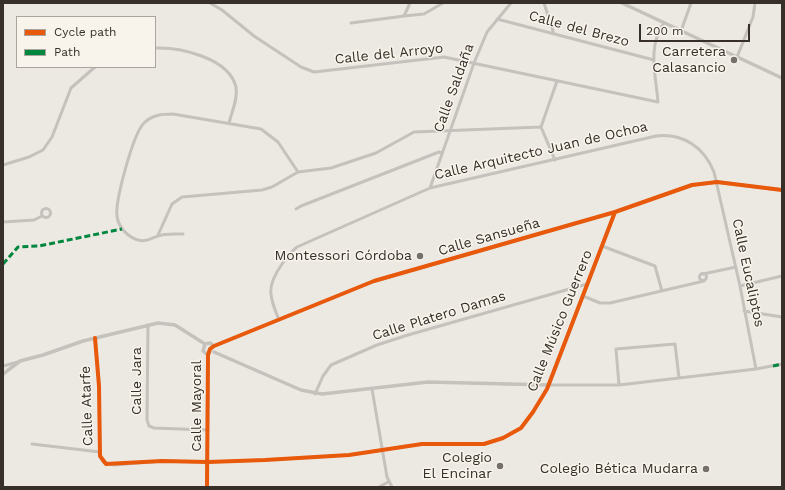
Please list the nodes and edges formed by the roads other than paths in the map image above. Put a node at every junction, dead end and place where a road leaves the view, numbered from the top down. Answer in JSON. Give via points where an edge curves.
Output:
{"nodes":[{"id":1,"x":210,"y":3,"type":"edge"},
{"id":2,"x":410,"y":3,"type":"edge"},
{"id":3,"x":443,"y":3,"type":"edge"},
{"id":4,"x":511,"y":3,"type":"edge"},
{"id":5,"x":544,"y":3,"type":"edge"},
{"id":6,"x":622,"y":3,"type":"edge"},
{"id":7,"x":691,"y":3,"type":"edge"},
{"id":8,"x":755,"y":3,"type":"edge"},
{"id":9,"x":215,"y":4,"type":"edge"},
{"id":10,"x":404,"y":16,"type":"junction"},
{"id":11,"x":498,"y":19,"type":"junction"},
{"id":12,"x":351,"y":23,"type":"dead end"},
{"id":13,"x":664,"y":23,"type":"junction"},
{"id":14,"x":682,"y":31,"type":"junction"},
{"id":15,"x":554,"y":34,"type":"junction"},
{"id":16,"x":156,"y":48,"type":"edge"},
{"id":17,"x":737,"y":57,"type":"junction"},
{"id":18,"x":654,"y":60,"type":"junction"},
{"id":19,"x":474,"y":63,"type":"junction"},
{"id":20,"x":94,"y":68,"type":"edge"},
{"id":21,"x":782,"y":78,"type":"edge"},
{"id":22,"x":557,"y":81,"type":"junction"},
{"id":23,"x":229,"y":123,"type":"junction"},
{"id":24,"x":541,"y":127,"type":"junction"},
{"id":25,"x":450,"y":131,"type":"junction"},
{"id":26,"x":442,"y":153,"type":"junction"},
{"id":27,"x":556,"y":160,"type":"junction"},
{"id":28,"x":3,"y":165,"type":"edge"},
{"id":29,"x":298,"y":172,"type":"junction"},
{"id":30,"x":717,"y":182,"type":"junction"},
{"id":31,"x":430,"y":188,"type":"junction"},
{"id":32,"x":782,"y":190,"type":"edge"},
{"id":33,"x":296,"y":209,"type":"dead end"},
{"id":34,"x":615,"y":212,"type":"junction"},
{"id":35,"x":42,"y":216,"type":"dead end"},
{"id":36,"x":3,"y":222,"type":"edge"},
{"id":37,"x":183,"y":234,"type":"dead end"},
{"id":38,"x":158,"y":235,"type":"junction"},
{"id":39,"x":602,"y":246,"type":"junction"},
{"id":40,"x":736,"y":267,"type":"junction"},
{"id":41,"x":782,"y":276,"type":"edge"},
{"id":42,"x":587,"y":284,"type":"junction"},
{"id":43,"x":740,"y":286,"type":"junction"},
{"id":44,"x":662,"y":291,"type":"junction"},
{"id":45,"x":583,"y":296,"type":"junction"},
{"id":46,"x":744,"y":311,"type":"junction"},
{"id":47,"x":782,"y":316,"type":"edge"},
{"id":48,"x":278,"y":320,"type":"junction"},
{"id":49,"x":148,"y":325,"type":"junction"},
{"id":50,"x":95,"y":338,"type":"junction"},
{"id":51,"x":205,"y":344,"type":"junction"},
{"id":52,"x":214,"y":346,"type":"junction"},
{"id":53,"x":210,"y":350,"type":"joint"},
{"id":54,"x":214,"y":352,"type":"junction"},
{"id":55,"x":208,"y":355,"type":"junction"},
{"id":56,"x":20,"y":361,"type":"junction"},
{"id":57,"x":782,"y":364,"type":"edge"},
{"id":58,"x":4,"y":365,"type":"edge"},
{"id":59,"x":756,"y":369,"type":"junction"},
{"id":60,"x":5,"y":373,"type":"edge"},
{"id":61,"x":679,"y":378,"type":"junction"},
{"id":62,"x":549,"y":385,"type":"junction"},
{"id":63,"x":620,"y":385,"type":"junction"},
{"id":64,"x":372,"y":389,"type":"junction"},
{"id":65,"x":315,"y":394,"type":"junction"},
{"id":66,"x":208,"y":430,"type":"junction"},
{"id":67,"x":32,"y":444,"type":"dead end"},
{"id":68,"x":382,"y":450,"type":"junction"},
{"id":69,"x":100,"y":452,"type":"junction"},
{"id":70,"x":208,"y":462,"type":"junction"},
{"id":71,"x":388,"y":482,"type":"junction"},
{"id":72,"x":207,"y":487,"type":"edge"},
{"id":73,"x":379,"y":487,"type":"edge"},
{"id":74,"x":392,"y":487,"type":"edge"}],
"edges":[{"from":1,"to":9,"type":"street","name":"Calle del Arroyo"},
{"from":2,"to":10,"type":"street"},
{"from":3,"to":10,"type":"street","via":[[424,14]]},
{"from":4,"to":11,"type":"street","name":"Calle Saldaña"},
{"from":5,"to":15,"type":"street"},
{"from":6,"to":13,"type":"street"},
{"from":7,"to":14,"type":"street"},
{"from":8,"to":17,"type":"street","via":[[753,17]]},
{"from":9,"to":19,"type":"street","name":"Calle del Arroyo","via":[[254,36],[307,70],[323,71],[439,57]]},
{"from":10,"to":12,"type":"street"},
{"from":11,"to":15,"type":"street","name":"Calle del Brezo"},
{"from":11,"to":19,"type":"street","name":"Calle Saldaña","via":[[487,32]]},
{"from":13,"to":14,"type":"street"},
{"from":13,"to":18,"type":"street","via":[[655,42]]},
{"from":14,"to":17,"type":"street"},
{"from":15,"to":18,"type":"street","name":"Calle del Brezo"},
{"from":16,"to":23,"type":"street","via":[[193,54],[214,62],[228,72],[234,82],[236,94]]},
{"from":17,"to":21,"type":"street"},
{"from":18,"to":22,"type":"street","name":"Calle del Arroyo","via":[[658,102]]},
{"from":19,"to":22,"type":"street","name":"Calle del Arroyo"},
{"from":19,"to":25,"type":"street","name":"Calle Saldaña"},
{"from":20,"to":28,"type":"street","via":[[70,88],[52,137],[43,150]]},
{"from":22,"to":24,"type":"street"},
{"from":23,"to":29,"type":"street","via":[[256,127],[267,133],[282,147]]},
{"from":23,"to":38,"type":"street","via":[[164,114],[149,119],[141,127],[133,144],[117,201],[117,218],[122,229],[136,239],[149,241]]},
{"from":24,"to":25,"type":"street"},
{"from":24,"to":27,"type":"street"},
{"from":25,"to":26,"type":"street","name":"Calle Saldaña"},
{"from":25,"to":29,"type":"street","via":[[411,133],[376,153],[352,162]]},
{"from":26,"to":31,"type":"street","name":"Calle Saldaña"},
{"from":26,"to":33,"type":"street","via":[[439,152]]},
{"from":27,"to":30,"type":"street","name":"Calle Arquitecto Juan de Ochoa","via":[[656,136],[674,136],[685,139],[698,149],[712,166]]},
{"from":27,"to":31,"type":"street","name":"Calle Arquitecto Juan de Ochoa"},
{"from":29,"to":38,"type":"street","via":[[262,190],[182,197],[169,209]]},
{"from":30,"to":32,"type":"street","name":"Calle Sansueña"},
{"from":30,"to":34,"type":"street","name":"Calle Sansueña","via":[[692,185]]},
{"from":30,"to":40,"type":"street","name":"Calle Eucaliptos"},
{"from":31,"to":48,"type":"street","name":"Calle Arquitecto Juan de Ochoa","via":[[294,249],[270,286],[271,299]]},
{"from":34,"to":39,"type":"street","name":"Calle Músico Guerrero"},
{"from":34,"to":48,"type":"street","name":"Calle Sansueña","via":[[374,281]]},
{"from":35,"to":36,"type":"street","via":[[34,220]]},
{"from":37,"to":38,"type":"street"},
{"from":39,"to":42,"type":"street","name":"Calle Músico Guerrero"},
{"from":39,"to":44,"type":"street","via":[[655,266]]},
{"from":40,"to":43,"type":"street","name":"Calle Eucaliptos"},
{"from":40,"to":44,"type":"street","via":[[703,274],[700,278],[704,280]]},
{"from":41,"to":43,"type":"street"},
{"from":42,"to":45,"type":"street","name":"Calle Músico Guerrero"},
{"from":42,"to":65,"type":"street","name":"Calle Platero Damas","via":[[377,345],[332,365],[323,376]]},
{"from":43,"to":46,"type":"street","name":"Calle Eucaliptos"},
{"from":44,"to":45,"type":"street","via":[[610,303],[600,303]]},
{"from":45,"to":62,"type":"street","name":"Calle Músico Guerrero"},
{"from":46,"to":47,"type":"street"},
{"from":46,"to":59,"type":"street","name":"Calle Eucaliptos"},
{"from":48,"to":52,"type":"street","name":"Calle Sansueña"},
{"from":49,"to":50,"type":"street"},
{"from":49,"to":51,"type":"street","via":[[170,323]]},
{"from":49,"to":66,"type":"street","name":"Calle Jara","via":[[149,426]]},
{"from":50,"to":56,"type":"street"},
{"from":50,"to":69,"type":"street","name":"Calle Atarfe"},
{"from":51,"to":52,"type":"street","via":[[210,343]]},
{"from":51,"to":55,"type":"street","via":[[203,351]]},
{"from":52,"to":53,"type":"street","name":"Calle Sansueña"},
{"from":52,"to":54,"type":"street"},
{"from":53,"to":55,"type":"street","name":"Calle Mayoral"},
{"from":54,"to":55,"type":"street"},
{"from":54,"to":65,"type":"street","via":[[300,390]]},
{"from":55,"to":66,"type":"street","name":"Calle Mayoral"},
{"from":56,"to":58,"type":"street"},
{"from":56,"to":60,"type":"street"},
{"from":57,"to":59,"type":"street"},
{"from":58,"to":60,"type":"street"},
{"from":59,"to":61,"type":"street"},
{"from":61,"to":63,"type":"street"},
{"from":61,"to":63,"type":"street","via":[[675,344],[616,349]]},
{"from":62,"to":63,"type":"street"},
{"from":62,"to":64,"type":"street","via":[[428,382]]},
{"from":62,"to":68,"type":"street","name":"Calle Músico Guerrero","via":[[521,428],[493,442],[471,445],[422,444]]},
{"from":64,"to":65,"type":"street"},
{"from":64,"to":68,"type":"street"},
{"from":66,"to":70,"type":"street","name":"Calle Mayoral"},
{"from":67,"to":69,"type":"street"},
{"from":68,"to":70,"type":"street","name":"Calle Músico Guerrero","via":[[349,455]]},
{"from":68,"to":71,"type":"street"},
{"from":69,"to":70,"type":"street","name":"Calle Atarfe","via":[[101,460],[110,465],[162,461]]},
{"from":70,"to":72,"type":"street","name":"Calle Mayoral"},
{"from":71,"to":73,"type":"street"},
{"from":71,"to":74,"type":"street"}]}
